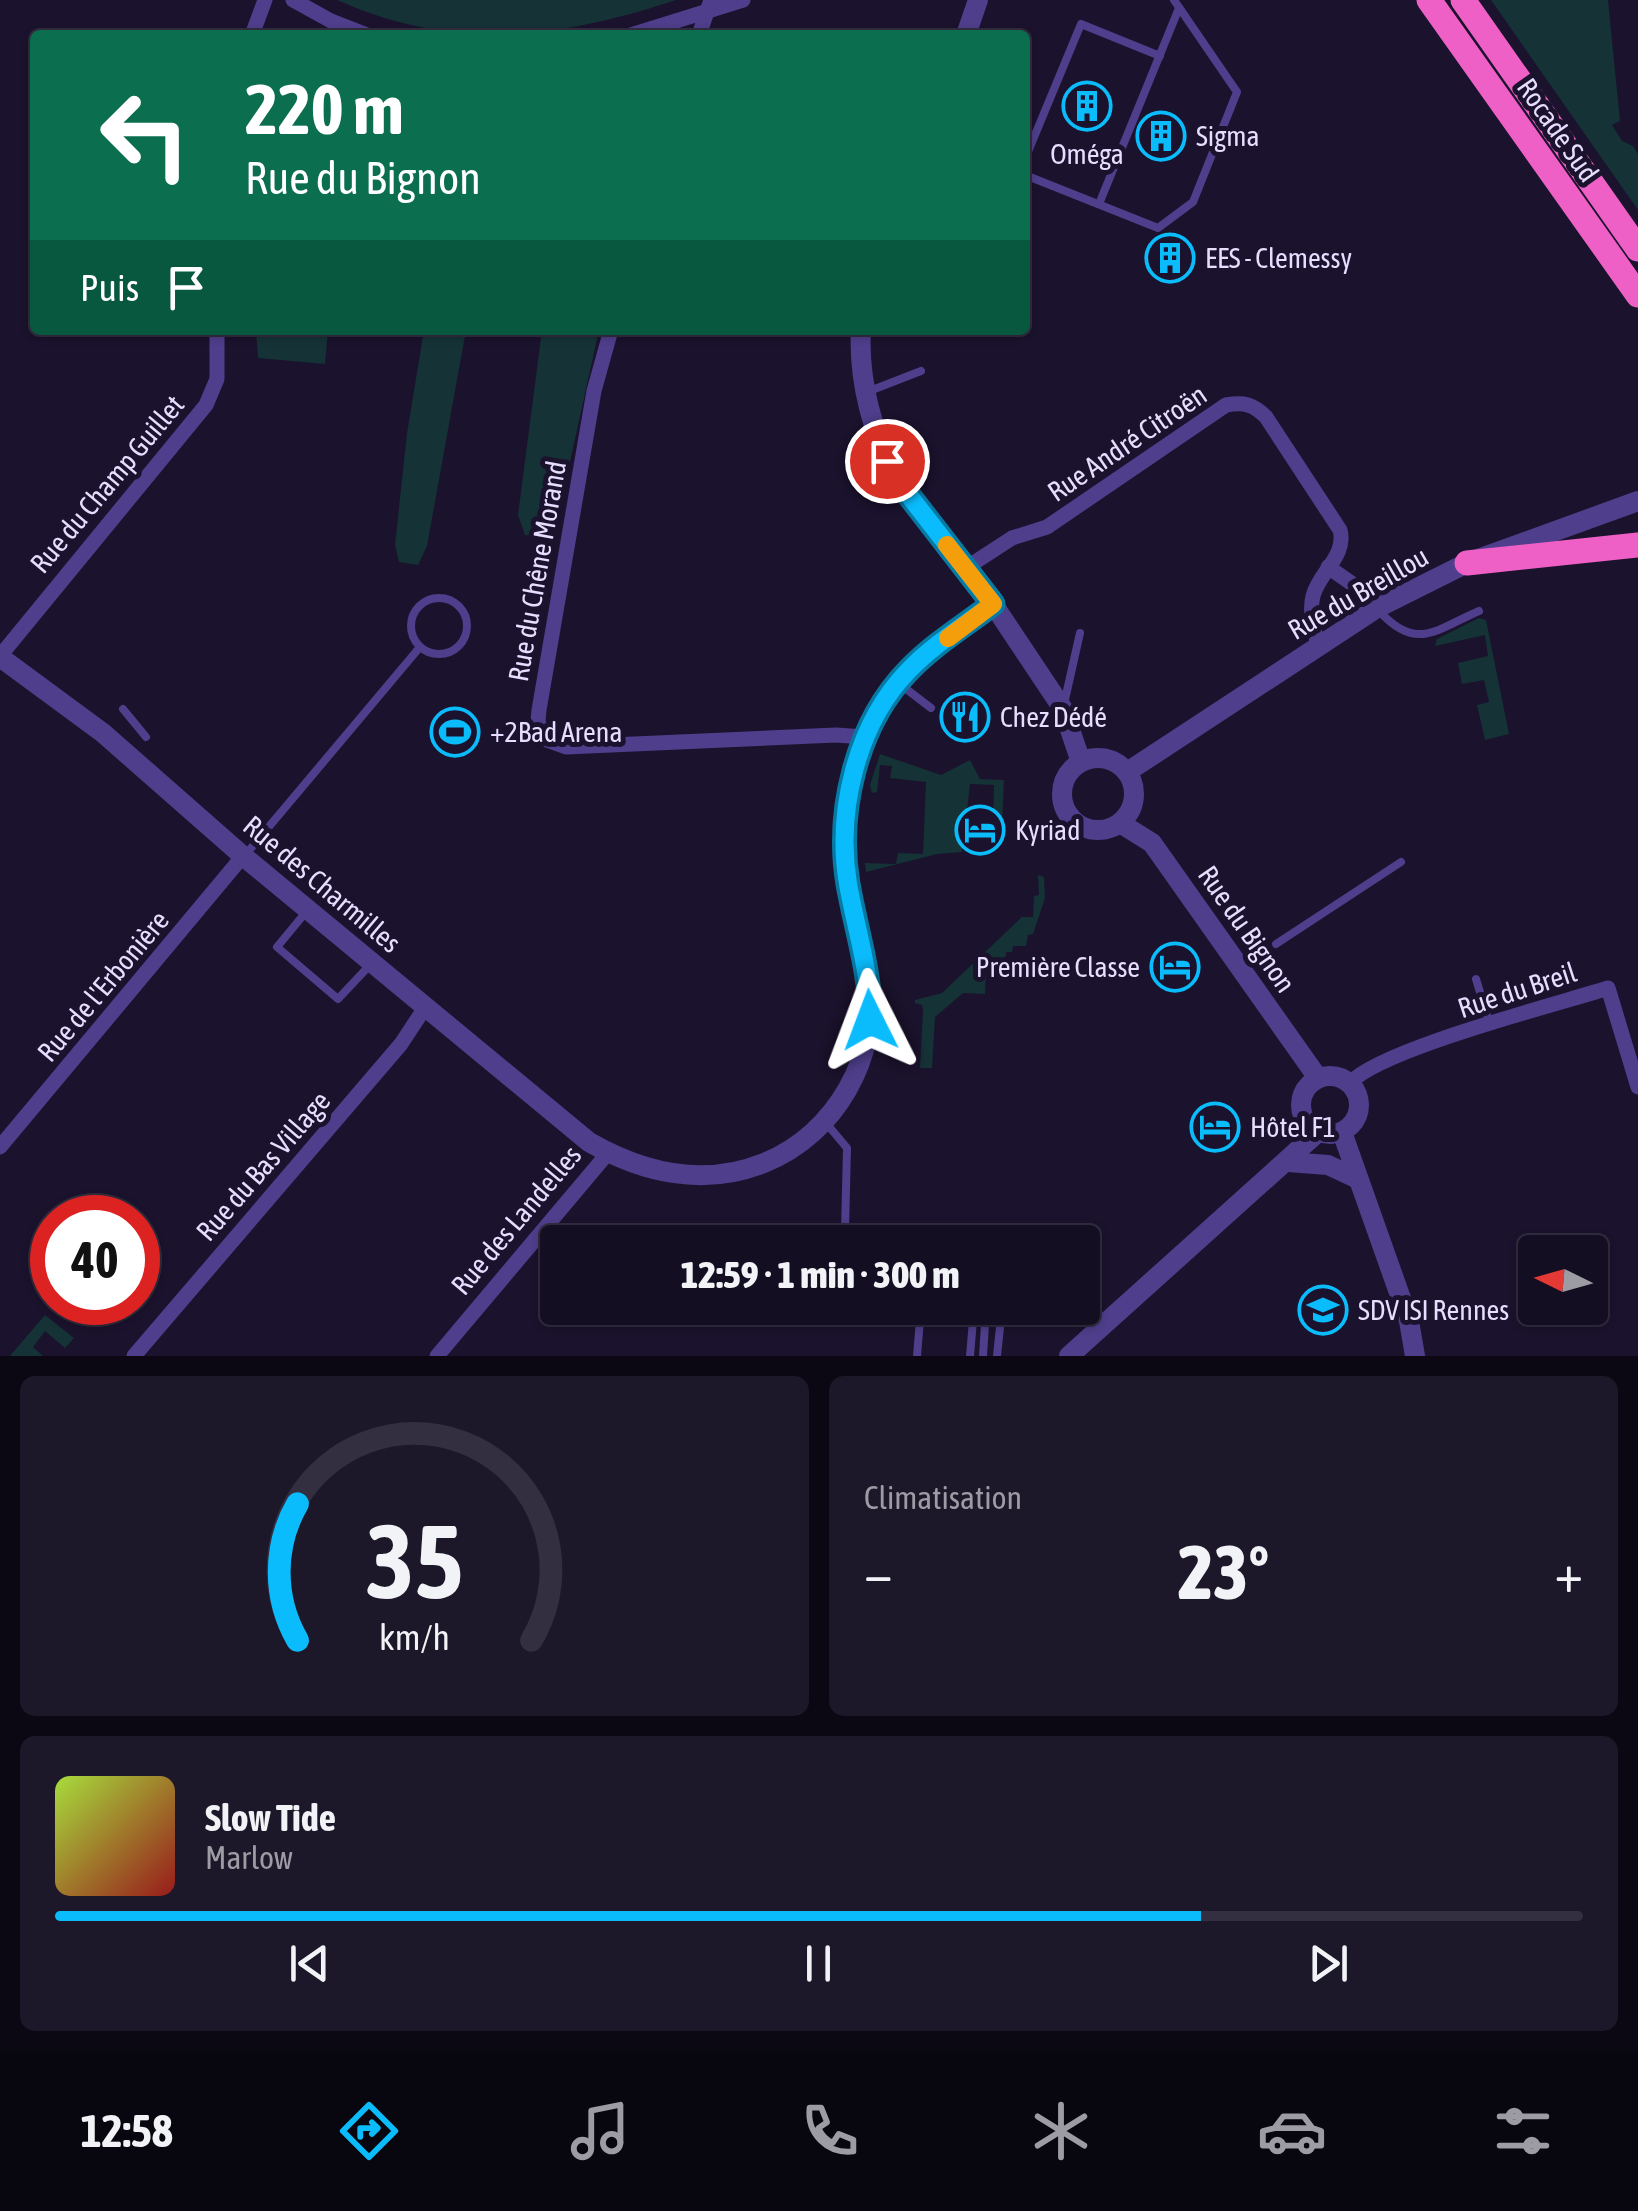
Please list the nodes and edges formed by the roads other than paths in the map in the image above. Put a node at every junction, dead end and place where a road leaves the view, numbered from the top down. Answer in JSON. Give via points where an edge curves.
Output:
{"nodes":[{"id":1,"x":265,"y":0,"type":"edge"},
{"id":2,"x":294,"y":0,"type":"edge"},
{"id":3,"x":742,"y":0,"type":"edge"},
{"id":4,"x":978,"y":0,"type":"edge"},
{"id":5,"x":1430,"y":0,"type":"edge"},
{"id":6,"x":1462,"y":0,"type":"edge"},
{"id":7,"x":1177,"y":4,"type":"edge"},
{"id":8,"x":709,"y":7,"type":"edge"},
{"id":9,"x":254,"y":30,"type":"edge"},
{"id":10,"x":354,"y":30,"type":"edge"},
{"id":11,"x":645,"y":30,"type":"edge"},
{"id":12,"x":968,"y":30,"type":"edge"},
{"id":13,"x":1160,"y":56,"type":"junction"},
{"id":14,"x":1030,"y":148,"type":"edge"},
{"id":15,"x":1030,"y":177,"type":"edge"},
{"id":16,"x":1099,"y":204,"type":"junction"},
{"id":17,"x":1638,"y":250,"type":"edge"},
{"id":18,"x":1638,"y":295,"type":"edge"},
{"id":19,"x":218,"y":335,"type":"edge"},
{"id":20,"x":609,"y":335,"type":"edge"},
{"id":21,"x":862,"y":335,"type":"edge"},
{"id":22,"x":921,"y":371,"type":"dead end"},
{"id":23,"x":867,"y":392,"type":"junction"},
{"id":24,"x":1638,"y":501,"type":"edge"},
{"id":25,"x":1638,"y":545,"type":"edge"},
{"id":26,"x":1468,"y":563,"type":"junction"},
{"id":27,"x":966,"y":568,"type":"junction"},
{"id":28,"x":1328,"y":568,"type":"junction"},
{"id":29,"x":993,"y":604,"type":"junction"},
{"id":30,"x":1377,"y":608,"type":"junction"},
{"id":31,"x":1479,"y":611,"type":"dead end"},
{"id":32,"x":1080,"y":633,"type":"dead end"},
{"id":33,"x":1318,"y":646,"type":"junction"},
{"id":34,"x":420,"y":647,"type":"junction"},
{"id":35,"x":0,"y":656,"type":"edge"},
{"id":36,"x":897,"y":683,"type":"junction"},
{"id":37,"x":932,"y":708,"type":"dead end"},
{"id":38,"x":1062,"y":708,"type":"junction"},
{"id":39,"x":123,"y":709,"type":"dead end"},
{"id":40,"x":146,"y":737,"type":"dead end"},
{"id":41,"x":865,"y":737,"type":"junction"},
{"id":42,"x":1081,"y":762,"type":"junction"},
{"id":43,"x":1127,"y":772,"type":"junction"},
{"id":44,"x":1120,"y":822,"type":"junction"},
{"id":45,"x":243,"y":856,"type":"junction"},
{"id":46,"x":1401,"y":862,"type":"dead end"},
{"id":47,"x":308,"y":909,"type":"junction"},
{"id":48,"x":1276,"y":944,"type":"dead end"},
{"id":49,"x":373,"y":962,"type":"junction"},
{"id":50,"x":1476,"y":979,"type":"dead end"},
{"id":51,"x":426,"y":1006,"type":"junction"},
{"id":52,"x":1490,"y":1025,"type":"junction"},
{"id":53,"x":1318,"y":1078,"type":"junction"},
{"id":54,"x":1350,"y":1083,"type":"junction"},
{"id":55,"x":1638,"y":1086,"type":"edge"},
{"id":56,"x":824,"y":1121,"type":"junction"},
{"id":57,"x":1318,"y":1132,"type":"junction"},
{"id":58,"x":1342,"y":1132,"type":"junction"},
{"id":59,"x":0,"y":1147,"type":"edge"},
{"id":60,"x":608,"y":1154,"type":"junction"},
{"id":61,"x":1288,"y":1162,"type":"junction"},
{"id":62,"x":1358,"y":1179,"type":"junction"},
{"id":63,"x":844,"y":1225,"type":"edge"},
{"id":64,"x":919,"y":1325,"type":"edge"},
{"id":65,"x":973,"y":1325,"type":"edge"},
{"id":66,"x":985,"y":1325,"type":"edge"},
{"id":67,"x":1001,"y":1325,"type":"edge"},
{"id":68,"x":134,"y":1356,"type":"edge"},
{"id":69,"x":437,"y":1356,"type":"edge"},
{"id":70,"x":916,"y":1356,"type":"edge"},
{"id":71,"x":970,"y":1356,"type":"edge"},
{"id":72,"x":983,"y":1356,"type":"edge"},
{"id":73,"x":998,"y":1356,"type":"edge"},
{"id":74,"x":1069,"y":1356,"type":"edge"},
{"id":75,"x":1416,"y":1356,"type":"edge"}],
"edges":[{"from":1,"to":9,"type":"street"},
{"from":2,"to":10,"type":"street"},
{"from":3,"to":8,"type":"street"},
{"from":4,"to":12,"type":"street"},
{"from":5,"to":18,"type":"highway","name":"Rocade Sud"},
{"from":6,"to":17,"type":"highway","name":"Rocade Sud"},
{"from":7,"to":13,"type":"lane"},
{"from":7,"to":16,"type":"lane","via":[[1238,92],[1193,202],[1158,228]]},
{"from":8,"to":11,"type":"street"},
{"from":13,"to":14,"type":"lane","via":[[1081,24]]},
{"from":13,"to":16,"type":"lane"},
{"from":15,"to":16,"type":"lane"},
{"from":19,"to":35,"type":"street","name":"Rue du Champ Guillet","via":[[217,379],[206,405]]},
{"from":20,"to":41,"type":"street","name":"Rue du Chêne Morand","via":[[539,710],[544,739],[566,746]]},
{"from":21,"to":23,"type":"street"},
{"from":22,"to":23,"type":"lane"},
{"from":23,"to":27,"type":"street","via":[[878,441],[897,480]]},
{"from":24,"to":26,"type":"street","name":"Rue du Breillou"},
{"from":25,"to":26,"type":"highway"},
{"from":26,"to":30,"type":"street","name":"Rue du Breillou"},
{"from":27,"to":28,"type":"street","name":"Rue André Citroën","via":[[1012,538],[1047,527],[1226,405],[1242,403],[1255,406],[1284,440],[1340,530],[1342,548]]},
{"from":27,"to":29,"type":"street"},
{"from":28,"to":30,"type":"street"},
{"from":28,"to":33,"type":"street","name":"Rue André Citroën","via":[[1311,604]]},
{"from":29,"to":36,"type":"street","name":"Rue des Landelles"},
{"from":29,"to":38,"type":"street"},
{"from":30,"to":31,"type":"lane","via":[[1411,636]]},
{"from":30,"to":33,"type":"street","name":"Rue du Breillou"},
{"from":32,"to":38,"type":"lane"},
{"from":33,"to":43,"type":"street","name":"Rue du Breillou"},
{"from":34,"to":34,"type":"lane","via":[[437,654],[461,644],[467,627],[462,610],[438,598],[420,605],[412,622]]},
{"from":34,"to":45,"type":"lane"},
{"from":35,"to":45,"type":"street","name":"Rue des Charmilles","via":[[103,733]]},
{"from":36,"to":37,"type":"lane"},
{"from":36,"to":41,"type":"street","name":"Rue des Landelles"},
{"from":38,"to":42,"type":"street"},
{"from":39,"to":40,"type":"lane"},
{"from":41,"to":56,"type":"street","name":"Rue des Landelles","via":[[845,849],[870,1020],[860,1067]]},
{"from":42,"to":43,"type":"street","via":[[1110,760]]},
{"from":42,"to":44,"type":"street","via":[[1062,787],[1064,808],[1078,824],[1099,830]]},
{"from":43,"to":44,"type":"street","via":[[1132,804]]},
{"from":44,"to":53,"type":"street","name":"Rue du Bignon","via":[[1152,842]]},
{"from":45,"to":47,"type":"street","name":"Rue des Charmilles"},
{"from":45,"to":59,"type":"street","name":"Rue de l'Erbonière"},
{"from":46,"to":48,"type":"lane"},
{"from":47,"to":49,"type":"street","name":"Rue des Charmilles"},
{"from":47,"to":49,"type":"lane","via":[[278,947],[338,998]]},
{"from":49,"to":51,"type":"street","name":"Rue des Charmilles"},
{"from":50,"to":52,"type":"lane"},
{"from":51,"to":60,"type":"street","name":"Rue des Charmilles"},
{"from":51,"to":68,"type":"street","name":"Rue du Bas Village","via":[[401,1044]]},
{"from":52,"to":54,"type":"street","name":"Rue du Breil","via":[[1375,1064]]},
{"from":52,"to":55,"type":"street","name":"Rue du Breil","via":[[1608,988]]},
{"from":53,"to":54,"type":"street"},
{"from":53,"to":57,"type":"street","via":[[1301,1100],[1304,1120]]},
{"from":54,"to":58,"type":"street","via":[[1359,1110]]},
{"from":56,"to":60,"type":"street","name":"Rue des Landelles","via":[[775,1158],[724,1174],[664,1172]]},
{"from":56,"to":63,"type":"lane","via":[[847,1148]]},
{"from":57,"to":58,"type":"street"},
{"from":57,"to":61,"type":"street"},
{"from":58,"to":62,"type":"street"},
{"from":60,"to":69,"type":"street","name":"Rue des Landelles"},
{"from":61,"to":62,"type":"street","via":[[1328,1165]]},
{"from":61,"to":74,"type":"street"},
{"from":62,"to":75,"type":"street"},
{"from":64,"to":70,"type":"lane"},
{"from":65,"to":71,"type":"lane"},
{"from":66,"to":72,"type":"lane"},
{"from":67,"to":73,"type":"lane"}]}
